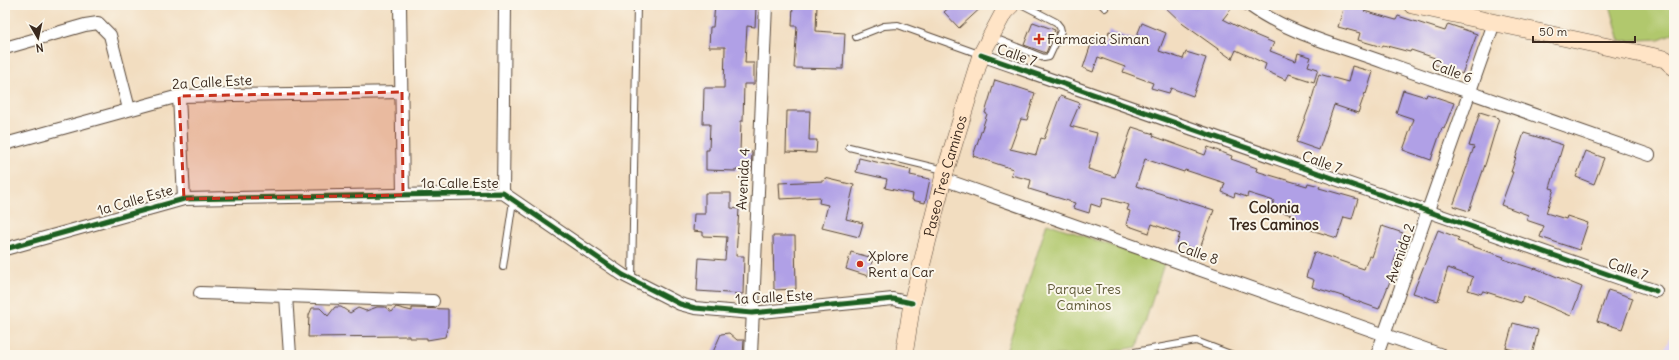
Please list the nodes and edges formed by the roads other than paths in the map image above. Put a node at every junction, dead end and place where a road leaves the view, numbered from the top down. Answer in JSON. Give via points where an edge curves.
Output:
{"nodes":[{"id":1,"x":400,"y":5,"type":"edge"},
{"id":2,"x":506,"y":5,"type":"edge"},
{"id":3,"x":637,"y":5,"type":"edge"},
{"id":4,"x":766,"y":5,"type":"edge"},
{"id":5,"x":1011,"y":5,"type":"edge"},
{"id":6,"x":1023,"y":5,"type":"edge"},
{"id":7,"x":1249,"y":5,"type":"edge"},
{"id":8,"x":1412,"y":5,"type":"edge"},
{"id":9,"x":1494,"y":22,"type":"junction"},
{"id":10,"x":991,"y":36,"type":"junction"},
{"id":11,"x":856,"y":38,"type":"dead end"},
{"id":12,"x":5,"y":48,"type":"edge"},
{"id":13,"x":981,"y":55,"type":"junction"},
{"id":14,"x":1671,"y":59,"type":"edge"},
{"id":15,"x":402,"y":92,"type":"junction"},
{"id":16,"x":1469,"y":93,"type":"junction"},
{"id":17,"x":179,"y":96,"type":"junction"},
{"id":18,"x":129,"y":110,"type":"junction"},
{"id":19,"x":5,"y":144,"type":"edge"},
{"id":20,"x":849,"y":147,"type":"dead end"},
{"id":21,"x":1649,"y":154,"type":"dead end"},
{"id":22,"x":945,"y":175,"type":"junction"},
{"id":23,"x":503,"y":193,"type":"junction"},
{"id":24,"x":403,"y":195,"type":"junction"},
{"id":25,"x":184,"y":199,"type":"junction"},
{"id":26,"x":513,"y":201,"type":"junction"},
{"id":27,"x":1428,"y":211,"type":"junction"},
{"id":28,"x":5,"y":249,"type":"edge"},
{"id":29,"x":503,"y":267,"type":"dead end"},
{"id":30,"x":632,"y":280,"type":"junction"},
{"id":31,"x":1656,"y":291,"type":"dead end"},
{"id":32,"x":200,"y":293,"type":"dead end"},
{"id":33,"x":286,"y":296,"type":"junction"},
{"id":34,"x":433,"y":301,"type":"dead end"},
{"id":35,"x":912,"y":303,"type":"junction"},
{"id":36,"x":752,"y":313,"type":"junction"},
{"id":37,"x":1384,"y":334,"type":"junction"},
{"id":38,"x":290,"y":355,"type":"edge"},
{"id":39,"x":751,"y":355,"type":"edge"},
{"id":40,"x":904,"y":355,"type":"edge"},
{"id":41,"x":1118,"y":355,"type":"edge"},
{"id":42,"x":1234,"y":355,"type":"edge"},
{"id":43,"x":1377,"y":355,"type":"edge"},
{"id":44,"x":1442,"y":355,"type":"edge"}],
"edges":[{"from":1,"to":15,"type":"street"},
{"from":2,"to":23,"type":"street"},
{"from":3,"to":30,"type":"lane"},
{"from":4,"to":36,"type":"street","name":"Avenida 4"},
{"from":5,"to":10,"type":"street","name":"Paseo Tres Caminos","via":[[1004,12]]},
{"from":6,"to":10,"type":"lane","via":[[1056,22],[1060,27],[1061,31],[1049,57],[1044,58]]},
{"from":7,"to":16,"type":"street","name":"Calle 6","via":[[1302,33]]},
{"from":8,"to":9,"type":"street"},
{"from":9,"to":14,"type":"street"},
{"from":9,"to":16,"type":"street","name":"Avenida 2"},
{"from":10,"to":13,"type":"street","name":"Paseo Tres Caminos"},
{"from":11,"to":13,"type":"lane","via":[[884,26],[898,25]]},
{"from":12,"to":18,"type":"street","via":[[98,23],[110,34]]},
{"from":13,"to":22,"type":"street","name":"Paseo Tres Caminos"},
{"from":13,"to":27,"type":"street","name":"Calle 7"},
{"from":15,"to":17,"type":"street","name":"2a Calle Este"},
{"from":15,"to":24,"type":"street"},
{"from":16,"to":21,"type":"street","name":"Calle 6"},
{"from":16,"to":27,"type":"street","name":"Avenida 2"},
{"from":17,"to":18,"type":"street","name":"2a Calle Este"},
{"from":17,"to":25,"type":"street"},
{"from":18,"to":19,"type":"street","name":"2a Calle Este"},
{"from":20,"to":22,"type":"lane"},
{"from":22,"to":35,"type":"street","name":"Paseo Tres Caminos"},
{"from":22,"to":37,"type":"street","name":"Calle 8"},
{"from":23,"to":24,"type":"street","name":"1a Calle Este"},
{"from":23,"to":26,"type":"street","name":"1a Calle Este"},
{"from":24,"to":25,"type":"street","name":"1a Calle Este"},
{"from":25,"to":28,"type":"street","name":"1a Calle Este"},
{"from":26,"to":29,"type":"lane"},
{"from":26,"to":30,"type":"street","name":"1a Calle Este"},
{"from":27,"to":31,"type":"street","name":"Calle 7"},
{"from":27,"to":37,"type":"street","name":"Avenida 2"},
{"from":30,"to":36,"type":"street","name":"1a Calle Este","via":[[680,304],[695,308]]},
{"from":32,"to":33,"type":"street"},
{"from":33,"to":34,"type":"street"},
{"from":33,"to":38,"type":"street"},
{"from":35,"to":36,"type":"street","name":"1a Calle Este","via":[[893,299]]},
{"from":35,"to":40,"type":"street","name":"Paseo Tres Caminos"},
{"from":36,"to":39,"type":"street","name":"Avenida 4"},
{"from":37,"to":43,"type":"street","name":"Avenida 2"},
{"from":37,"to":44,"type":"street","name":"Calle 8"},
{"from":41,"to":42,"type":"lane","via":[[1196,341]]}]}
